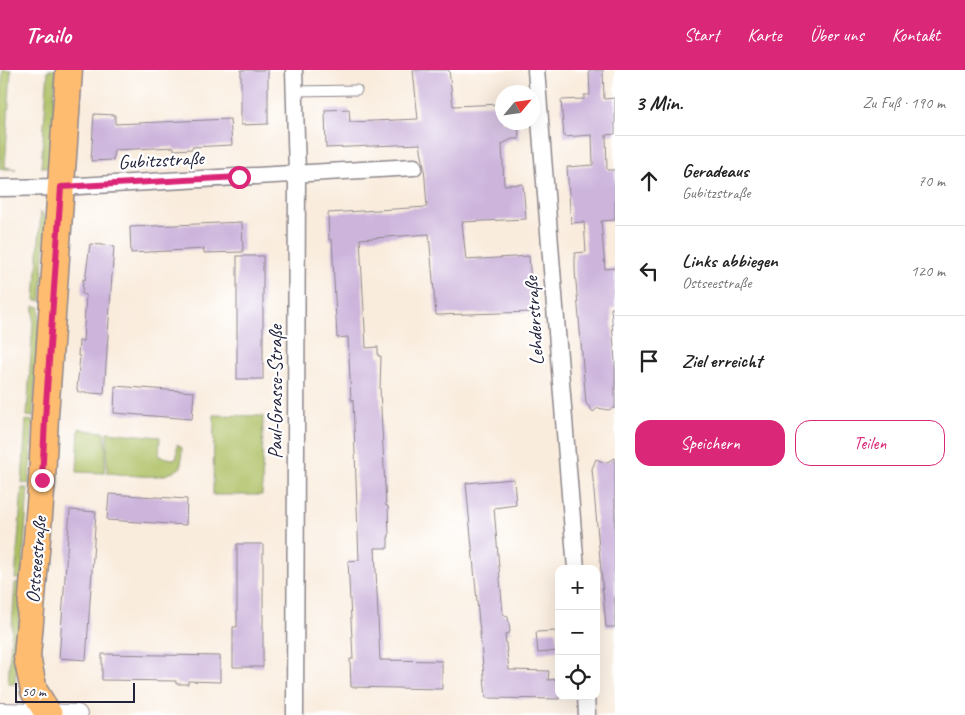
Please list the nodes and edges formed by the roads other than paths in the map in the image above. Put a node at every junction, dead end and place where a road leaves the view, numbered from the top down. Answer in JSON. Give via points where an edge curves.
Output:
{"nodes":[{"id":1,"x":69,"y":70,"type":"edge"},
{"id":2,"x":294,"y":70,"type":"edge"},
{"id":3,"x":536,"y":70,"type":"edge"},
{"id":4,"x":358,"y":90,"type":"dead end"},
{"id":5,"x":295,"y":92,"type":"junction"},
{"id":6,"x":414,"y":167,"type":"dead end"},
{"id":7,"x":297,"y":173,"type":"junction"},
{"id":8,"x":61,"y":187,"type":"junction"},
{"id":9,"x":0,"y":188,"type":"edge"},
{"id":10,"x":576,"y":565,"type":"edge"},
{"id":11,"x":586,"y":700,"type":"edge"},
{"id":12,"x":0,"y":713,"type":"edge"},
{"id":13,"x":49,"y":715,"type":"edge"},
{"id":14,"x":77,"y":715,"type":"edge"},
{"id":15,"x":295,"y":715,"type":"edge"},
{"id":16,"x":587,"y":715,"type":"edge"}],
"edges":[{"from":1,"to":8,"type":"main road","name":"Ostseestraße"},
{"from":2,"to":5,"type":"street","name":"Paul-Grasse-Straße"},
{"from":3,"to":10,"type":"street","name":"Lehderstraße"},
{"from":4,"to":5,"type":"lane"},
{"from":5,"to":7,"type":"street","name":"Paul-Grasse-Straße"},
{"from":6,"to":7,"type":"street","name":"Gubitzstraße"},
{"from":7,"to":8,"type":"street","name":"Gubitzstraße"},
{"from":7,"to":15,"type":"street","name":"Paul-Grasse-Straße"},
{"from":8,"to":9,"type":"street","name":"Gubitzstraße"},
{"from":8,"to":13,"type":"main road","name":"Ostseestraße","via":[[27,657],[34,691]]},
{"from":11,"to":16,"type":"street"},
{"from":12,"to":13,"type":"street"},
{"from":13,"to":14,"type":"street"}]}
